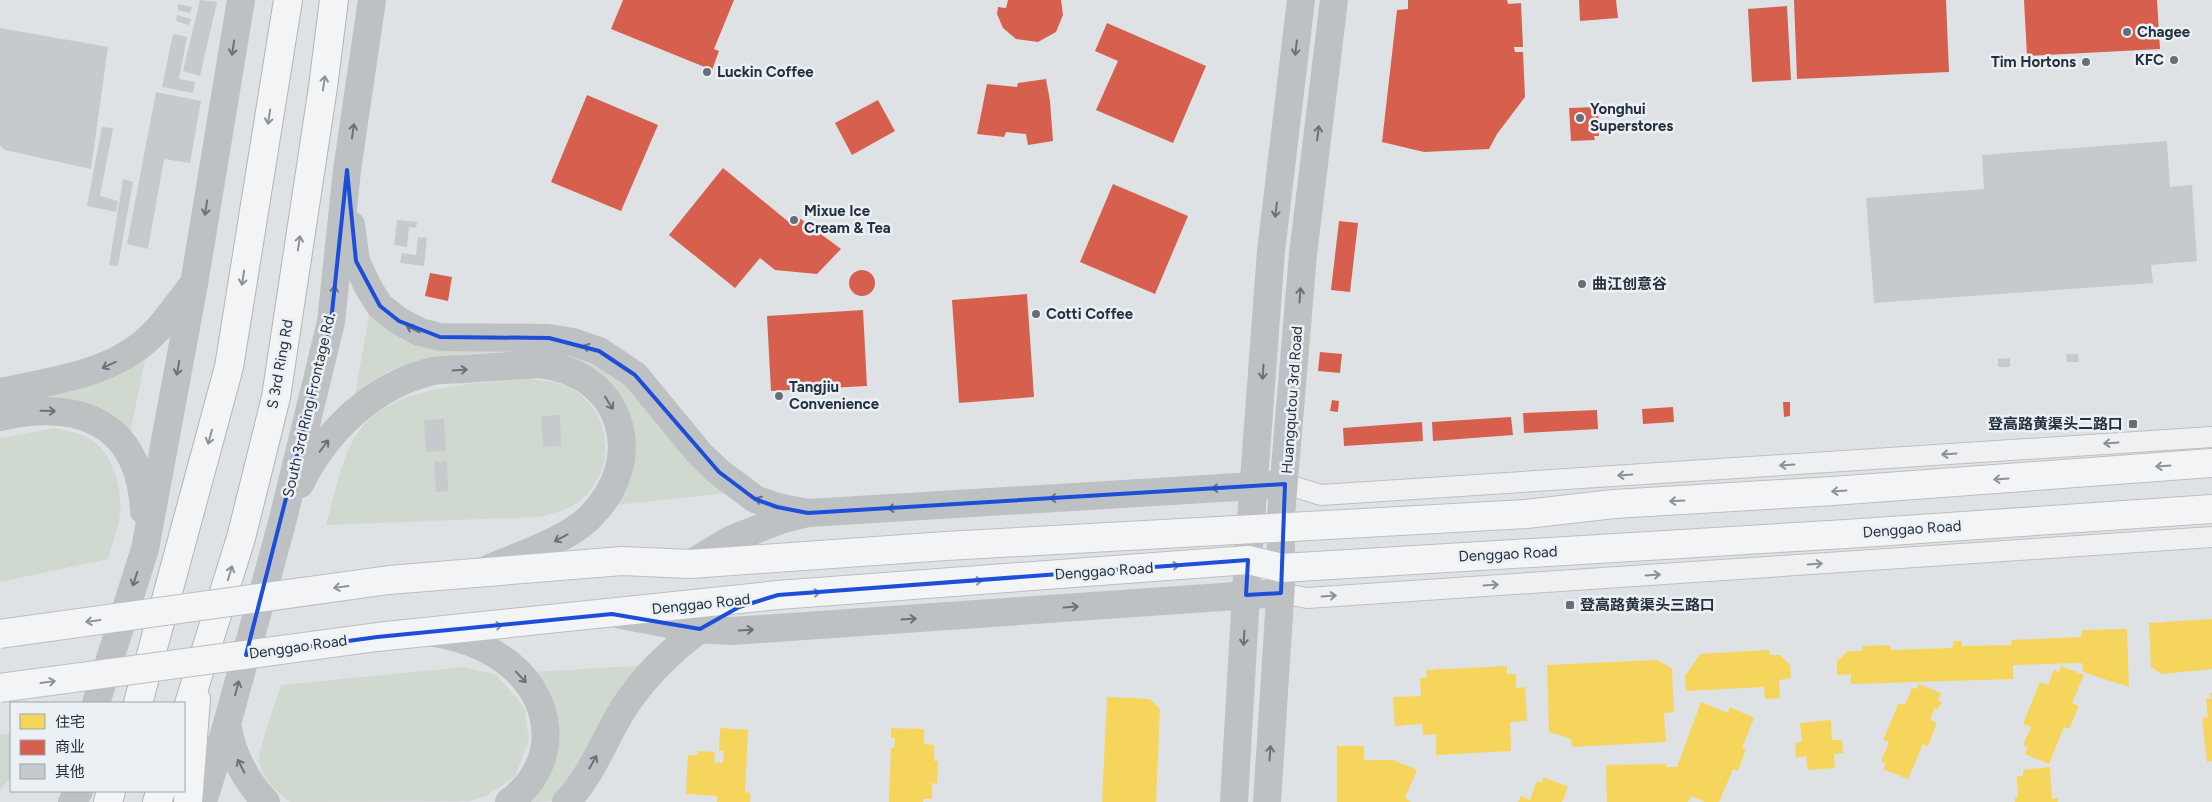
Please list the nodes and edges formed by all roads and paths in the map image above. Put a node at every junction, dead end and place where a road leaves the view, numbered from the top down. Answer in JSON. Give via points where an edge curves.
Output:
{"nodes":[{"id":1,"x":241,"y":0,"type":"edge"},
{"id":2,"x":288,"y":0,"type":"edge"},
{"id":3,"x":334,"y":0,"type":"edge"},
{"id":4,"x":372,"y":0,"type":"edge"},
{"id":5,"x":1301,"y":0,"type":"edge"},
{"id":6,"x":1334,"y":0,"type":"edge"},
{"id":7,"x":347,"y":170,"type":"junction"},
{"id":8,"x":194,"y":284,"type":"junction"},
{"id":9,"x":0,"y":392,"type":"edge"},
{"id":10,"x":0,"y":417,"type":"edge"},
{"id":11,"x":2212,"y":436,"type":"edge"},
{"id":12,"x":2212,"y":462,"type":"edge"},
{"id":13,"x":1285,"y":484,"type":"junction"},
{"id":14,"x":1254,"y":486,"type":"junction"},
{"id":15,"x":2212,"y":508,"type":"edge"},
{"id":16,"x":808,"y":513,"type":"junction"},
{"id":17,"x":283,"y":519,"type":"junction"},
{"id":18,"x":1280,"y":527,"type":"junction"},
{"id":19,"x":1250,"y":528,"type":"junction"},
{"id":20,"x":2212,"y":537,"type":"edge"},
{"id":21,"x":145,"y":549,"type":"junction"},
{"id":22,"x":1248,"y":560,"type":"junction"},
{"id":23,"x":690,"y":564,"type":"junction"},
{"id":24,"x":477,"y":574,"type":"junction"},
{"id":25,"x":1281,"y":580,"type":"junction"},
{"id":26,"x":778,"y":595,"type":"junction"},
{"id":27,"x":1246,"y":595,"type":"junction"},
{"id":28,"x":612,"y":614,"type":"junction"},
{"id":29,"x":700,"y":629,"type":"junction"},
{"id":30,"x":433,"y":632,"type":"junction"},
{"id":31,"x":0,"y":634,"type":"edge"},
{"id":32,"x":197,"y":678,"type":"junction"},
{"id":33,"x":0,"y":688,"type":"edge"},
{"id":34,"x":138,"y":697,"type":"edge"},
{"id":35,"x":96,"y":702,"type":"edge"},
{"id":36,"x":185,"y":717,"type":"edge"},
{"id":37,"x":227,"y":724,"type":"junction"},
{"id":38,"x":188,"y":802,"type":"edge"},
{"id":39,"x":203,"y":802,"type":"edge"},
{"id":40,"x":266,"y":802,"type":"edge"},
{"id":41,"x":509,"y":802,"type":"edge"},
{"id":42,"x":566,"y":802,"type":"edge"},
{"id":43,"x":1234,"y":802,"type":"edge"},
{"id":44,"x":1267,"y":802,"type":"edge"}],
"edges":[{"from":1,"to":8,"type":"main road","one_way":true},
{"from":2,"to":34,"type":"main road","one_way":true,"via":[[229,366]]},
{"from":32,"to":3,"type":"main road","name":"S 3rd Ring Rd","one_way":true,"via":[[241,538],[276,396]]},
{"from":7,"to":4,"type":"main road","name":"South 3rd Ring Frontage Rd.","one_way":true},
{"from":5,"to":14,"type":"main road","name":"Huangqutou 3rd Road","one_way":true,"via":[[1272,252]]},
{"from":13,"to":6,"type":"main road","name":"Huangqutou 3rd Road","one_way":true,"via":[[1303,254]]},
{"from":16,"to":7,"type":"main road","one_way":true,"via":[[777,507],[755,498],[720,472],[700,454],[635,375],[598,351],[549,338],[440,337],[398,322],[380,306],[356,261]]},
{"from":17,"to":7,"type":"main road","name":"South 3rd Ring Frontage Rd.","one_way":true,"via":[[331,322]]},
{"from":8,"to":9,"type":"main road","one_way":true,"via":[[157,330],[134,351],[112,364]]},
{"from":8,"to":21,"type":"main road","one_way":true},
{"from":10,"to":21,"type":"main road","one_way":true,"via":[[39,410],[68,412],[100,423],[111,432],[131,454],[141,484]]},
{"from":11,"to":13,"type":"street","one_way":true,"via":[[1321,495]]},
{"from":12,"to":18,"type":"main road","one_way":true,"via":[[1614,504],[1526,514]]},
{"from":13,"to":14,"type":"main road"},
{"from":13,"to":18,"type":"main road","name":"Huangqutou 3rd Road"},
{"from":14,"to":16,"type":"main road","one_way":true},
{"from":14,"to":19,"type":"main road","name":"Huangqutou 3rd Road"},
{"from":15,"to":25,"type":"main road","name":"Denggao Road","via":[[1856,533]]},
{"from":16,"to":23,"type":"main road","via":[[780,520],[730,540]]},
{"from":17,"to":24,"type":"main road","one_way":true,"via":[[308,468],[339,427],[378,394],[431,372],[540,364],[557,366],[590,383],[604,395],[615,413],[622,431],[618,475],[592,516],[577,528],[556,541]]},
{"from":37,"to":17,"type":"main road","name":"South 3rd Ring Frontage Rd.","one_way":true},
{"from":18,"to":19,"type":"main road"},
{"from":18,"to":25,"type":"main road","name":"Huangqutou 3rd Road"},
{"from":19,"to":22,"type":"main road","name":"Huangqutou 3rd Road"},
{"from":19,"to":23,"type":"main road"},
{"from":25,"to":20,"type":"street","one_way":true,"via":[[1308,598]]},
{"from":21,"to":35,"type":"main road","one_way":true},
{"from":22,"to":25,"type":"main road","name":"Denggao Road"},
{"from":26,"to":22,"type":"main road","name":"Denggao Road","one_way":true},
{"from":22,"to":27,"type":"main road","name":"Huangqutou 3rd Road"},
{"from":23,"to":24,"type":"main road","via":[[622,562]]},
{"from":24,"to":31,"type":"main road","one_way":true,"bridge":true,"via":[[389,580]]},
{"from":25,"to":27,"type":"main road"},
{"from":44,"to":25,"type":"main road","name":"Huangqutou 3rd Road","one_way":true},
{"from":26,"to":28,"type":"main road","name":"Denggao Road"},
{"from":26,"to":29,"type":"main road","via":[[739,607]]},
{"from":29,"to":27,"type":"main road","one_way":true,"via":[[770,629]]},
{"from":27,"to":43,"type":"main road","name":"Huangqutou 3rd Road","one_way":true},
{"from":28,"to":29,"type":"main road"},
{"from":30,"to":28,"type":"main road","name":"Denggao Road","one_way":true},
{"from":42,"to":29,"type":"main road","one_way":true,"via":[[582,782],[632,695],[666,657]]},
{"from":33,"to":30,"type":"main road","name":"Denggao Road","one_way":true,"bridge":true},
{"from":30,"to":41,"type":"main road","one_way":true,"via":[[461,638],[500,657],[527,682],[541,704],[547,734],[539,768],[529,784]]},
{"from":32,"to":36,"type":"main road","name":"S 3rd Ring Rd"},
{"from":32,"to":38,"type":"main road"},
{"from":37,"to":39,"type":"main road","name":"South 3rd Ring Frontage Rd."},
{"from":40,"to":37,"type":"main road","one_way":true,"via":[[250,784],[239,763]]}]}
